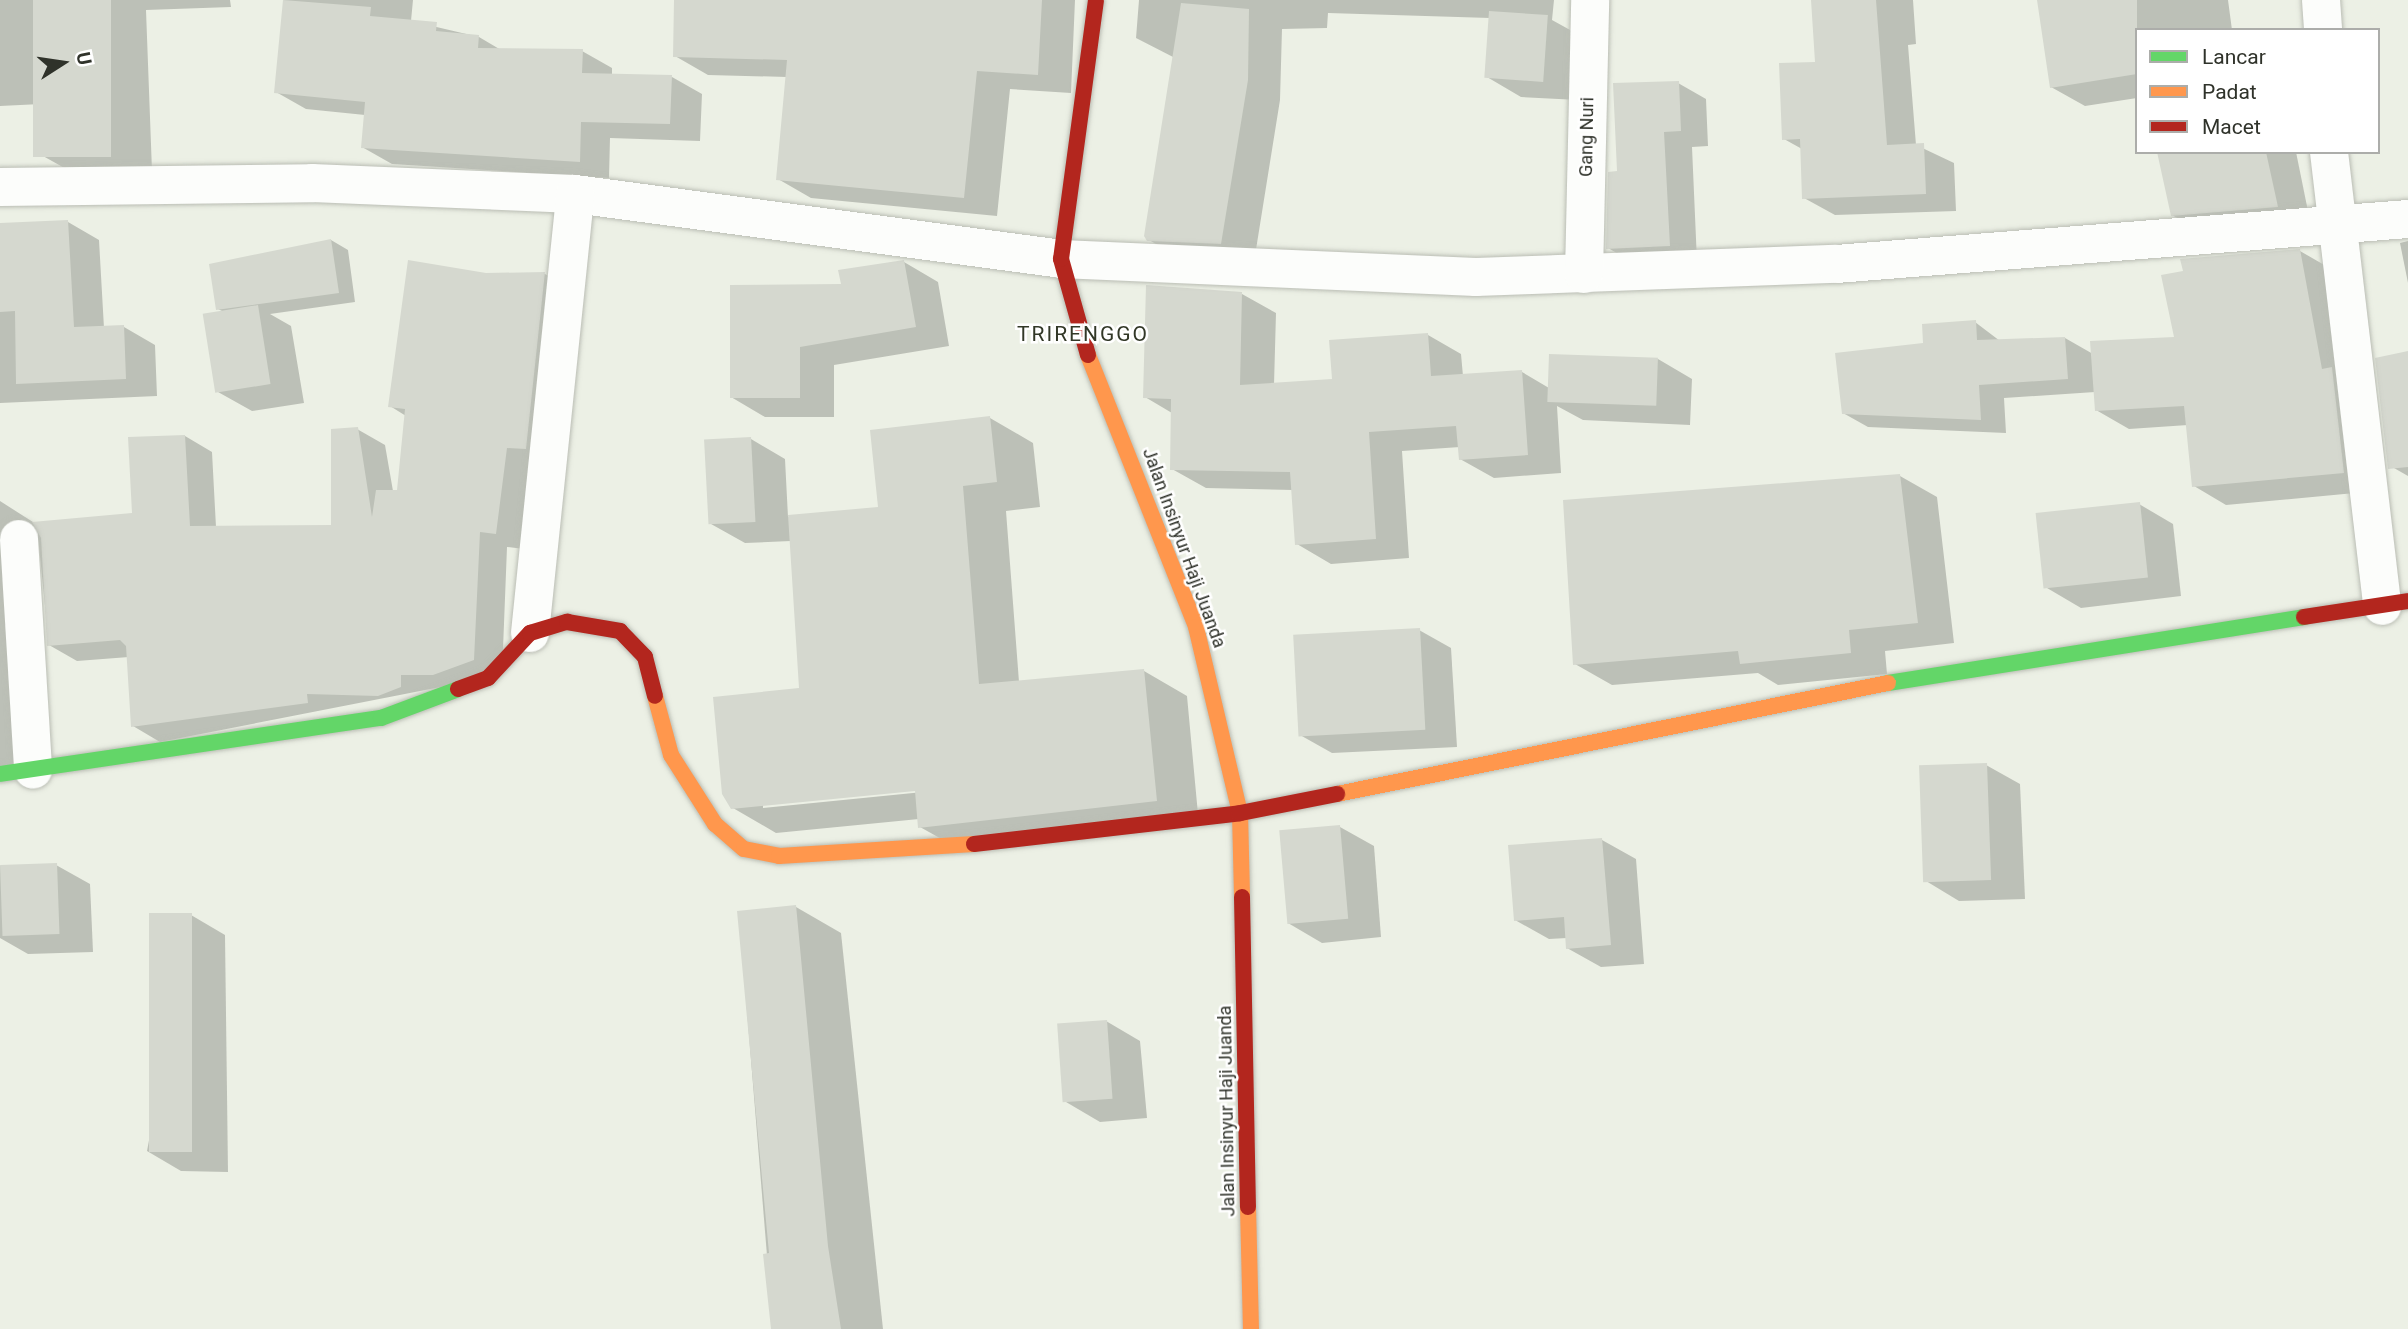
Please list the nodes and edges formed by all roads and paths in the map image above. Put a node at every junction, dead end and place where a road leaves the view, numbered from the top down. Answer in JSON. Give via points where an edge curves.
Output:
{"nodes":[{"id":1,"x":1096,"y":0,"type":"edge"},
{"id":2,"x":1590,"y":0,"type":"edge"},
{"id":3,"x":2321,"y":0,"type":"edge"},
{"id":4,"x":2323,"y":28,"type":"edge"},
{"id":5,"x":2329,"y":154,"type":"edge"},
{"id":6,"x":0,"y":187,"type":"edge"},
{"id":7,"x":575,"y":194,"type":"junction"},
{"id":8,"x":2408,"y":219,"type":"edge"},
{"id":9,"x":2334,"y":220,"type":"junction"},
{"id":10,"x":1061,"y":259,"type":"junction"},
{"id":11,"x":1584,"y":274,"type":"junction"},
{"id":12,"x":19,"y":539,"type":"dead end"},
{"id":13,"x":2395,"y":604,"type":"edge"},
{"id":14,"x":530,"y":633,"type":"junction"},
{"id":15,"x":17,"y":772,"type":"edge"},
{"id":16,"x":1240,"y":813,"type":"junction"},
{"id":17,"x":1251,"y":1329,"type":"edge"}],
"edges":[{"from":1,"to":10,"type":"street","name":"Jalan Insinyur Haji Juanda"},
{"from":2,"to":11,"type":"street","name":"Gang Nuri"},
{"from":3,"to":4,"type":"street"},
{"from":5,"to":9,"type":"street"},
{"from":6,"to":7,"type":"street","via":[[312,183]]},
{"from":7,"to":10,"type":"street"},
{"from":7,"to":14,"type":"street"},
{"from":8,"to":9,"type":"street"},
{"from":9,"to":11,"type":"street","via":[[2036,250]]},
{"from":9,"to":13,"type":"street"},
{"from":10,"to":11,"type":"street","via":[[1476,277]]},
{"from":10,"to":16,"type":"street","name":"Jalan Insinyur Haji Juanda","via":[[1077,326],[1196,627]]},
{"from":12,"to":15,"type":"street"},
{"from":13,"to":16,"type":"street","via":[[1973,666]]},
{"from":14,"to":15,"type":"street","via":[[488,678],[381,718]]},
{"from":14,"to":16,"type":"street","via":[[567,622],[620,631],[645,657],[671,755],[691,791],[744,849],[779,856],[928,849]]},
{"from":16,"to":17,"type":"street","name":"Jalan Insinyur Haji Juanda"}]}
